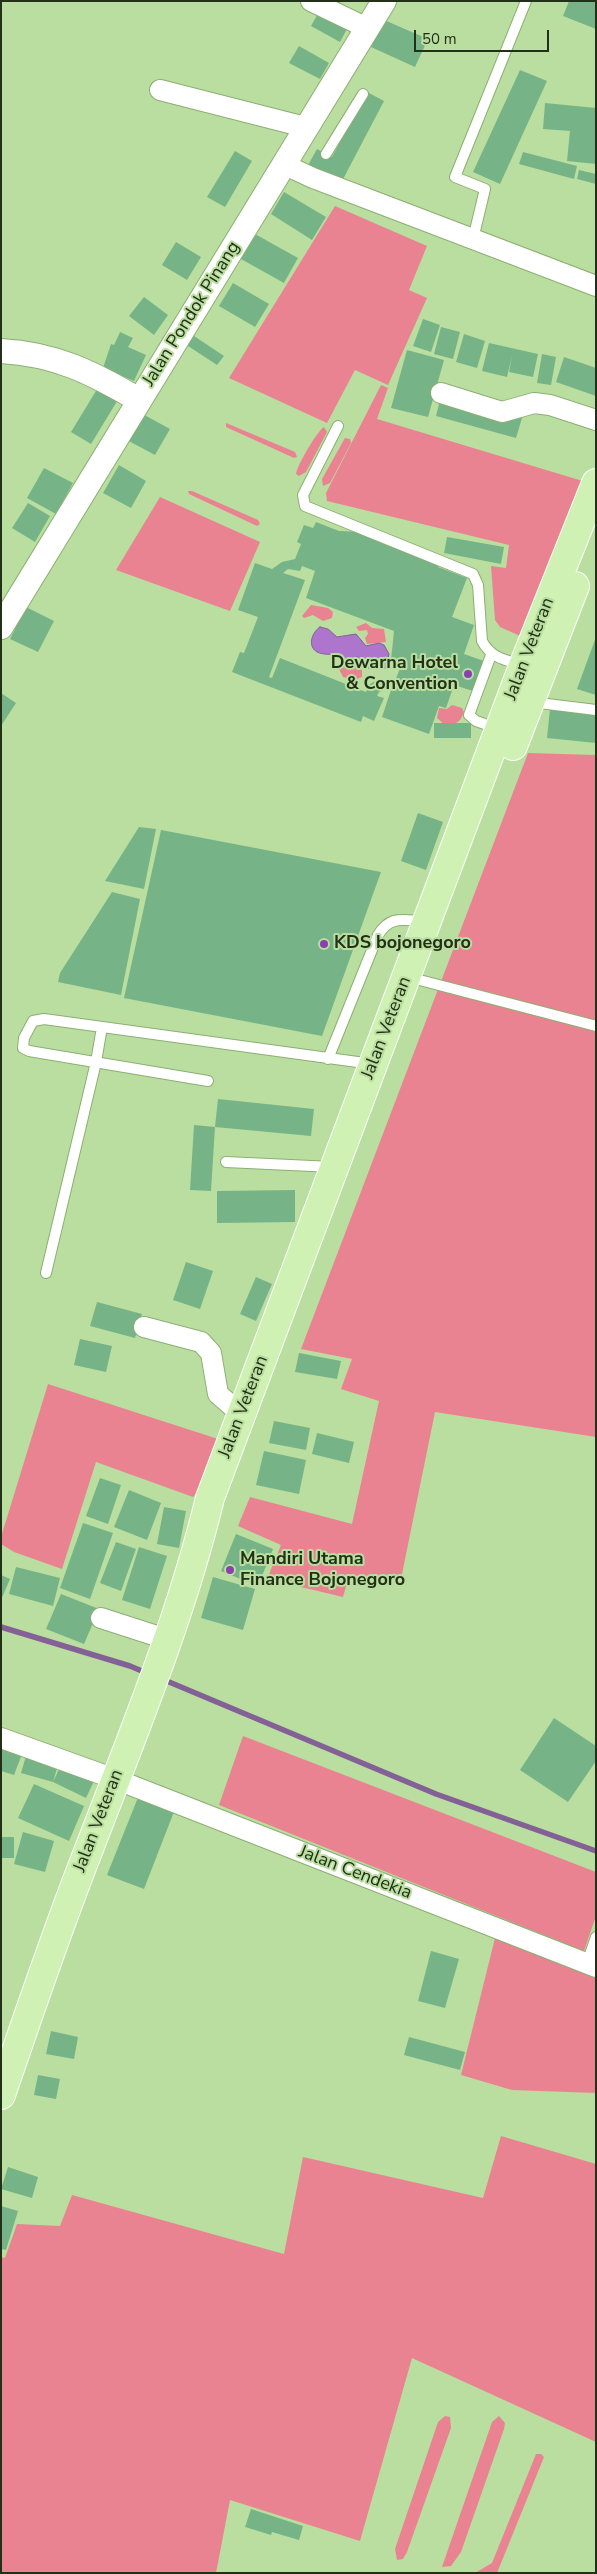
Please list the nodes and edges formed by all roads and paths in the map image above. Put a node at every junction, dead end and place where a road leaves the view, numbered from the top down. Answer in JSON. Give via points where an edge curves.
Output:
{"nodes":[{"id":1,"x":311,"y":1,"type":"edge"},
{"id":2,"x":384,"y":1,"type":"edge"},
{"id":3,"x":526,"y":1,"type":"edge"},
{"id":4,"x":367,"y":28,"type":"junction"},
{"id":5,"x":160,"y":90,"type":"dead end"},
{"id":6,"x":362,"y":94,"type":"dead end"},
{"id":7,"x":305,"y":128,"type":"junction"},
{"id":8,"x":326,"y":154,"type":"dead end"},
{"id":9,"x":285,"y":165,"type":"junction"},
{"id":10,"x":473,"y":239,"type":"junction"},
{"id":11,"x":596,"y":286,"type":"edge"},
{"id":12,"x":1,"y":352,"type":"edge"},
{"id":13,"x":441,"y":393,"type":"dead end"},
{"id":14,"x":139,"y":400,"type":"junction"},
{"id":15,"x":596,"y":420,"type":"edge"},
{"id":16,"x":338,"y":426,"type":"dead end"},
{"id":17,"x":596,"y":483,"type":"edge"},
{"id":18,"x":596,"y":531,"type":"edge"},
{"id":19,"x":1,"y":627,"type":"edge"},
{"id":20,"x":491,"y":655,"type":"junction"},
{"id":21,"x":523,"y":666,"type":"junction"},
{"id":22,"x":530,"y":702,"type":"junction"},
{"id":23,"x":596,"y":710,"type":"edge"},
{"id":24,"x":500,"y":730,"type":"junction"},
{"id":25,"x":427,"y":922,"type":"junction"},
{"id":26,"x":415,"y":979,"type":"junction"},
{"id":27,"x":596,"y":1026,"type":"edge"},
{"id":28,"x":102,"y":1027,"type":"junction"},
{"id":29,"x":328,"y":1059,"type":"junction"},
{"id":30,"x":96,"y":1062,"type":"junction"},
{"id":31,"x":373,"y":1064,"type":"junction"},
{"id":32,"x":208,"y":1081,"type":"dead end"},
{"id":33,"x":226,"y":1162,"type":"dead end"},
{"id":34,"x":334,"y":1168,"type":"junction"},
{"id":35,"x":46,"y":1273,"type":"dead end"},
{"id":36,"x":144,"y":1327,"type":"dead end"},
{"id":37,"x":241,"y":1414,"type":"junction"},
{"id":38,"x":198,"y":1548,"type":"junction"},
{"id":39,"x":101,"y":1618,"type":"dead end"},
{"id":40,"x":165,"y":1643,"type":"junction"},
{"id":41,"x":1,"y":1738,"type":"edge"},
{"id":42,"x":115,"y":1779,"type":"junction"},
{"id":43,"x":596,"y":1937,"type":"edge"},
{"id":44,"x":591,"y":1965,"type":"edge"},
{"id":45,"x":1,"y":2095,"type":"edge"}],
"edges":[{"from":1,"to":4,"type":"street"},
{"from":2,"to":4,"type":"street","name":"Jalan Pondok Pinang"},
{"from":3,"to":10,"type":"lane","via":[[455,177],[484,189]]},
{"from":4,"to":7,"type":"street","name":"Jalan Pondok Pinang"},
{"from":5,"to":7,"type":"street"},
{"from":6,"to":8,"type":"lane"},
{"from":7,"to":9,"type":"street","name":"Jalan Pondok Pinang"},
{"from":9,"to":10,"type":"street"},
{"from":9,"to":14,"type":"street","name":"Jalan Pondok Pinang"},
{"from":10,"to":11,"type":"street"},
{"from":12,"to":14,"type":"street","via":[[24,352],[66,362]]},
{"from":13,"to":15,"type":"street","via":[[502,412],[534,403]]},
{"from":14,"to":19,"type":"street","name":"Jalan Pondok Pinang"},
{"from":16,"to":20,"type":"lane","via":[[304,495],[305,506],[473,574],[478,585],[482,641]]},
{"from":17,"to":21,"type":"main road","name":"Jalan Veteran"},
{"from":18,"to":22,"type":"main road","name":"Jalan Veteran"},
{"from":20,"to":21,"type":"lane"},
{"from":20,"to":24,"type":"lane","via":[[469,715]]},
{"from":21,"to":24,"type":"main road","name":"Jalan Veteran"},
{"from":22,"to":23,"type":"lane"},
{"from":22,"to":26,"type":"main road","name":"Jalan Veteran"},
{"from":24,"to":25,"type":"main road","name":"Jalan Veteran"},
{"from":25,"to":26,"type":"main road","name":"Jalan Veteran"},
{"from":25,"to":29,"type":"lane","via":[[392,920],[385,924]]},
{"from":26,"to":27,"type":"lane"},
{"from":26,"to":31,"type":"main road","name":"Jalan Veteran"},
{"from":26,"to":38,"type":"main road","name":"Jalan Veteran","via":[[227,1505]]},
{"from":28,"to":29,"type":"lane"},
{"from":28,"to":30,"type":"lane"},
{"from":28,"to":30,"type":"lane","via":[[44,1019],[33,1021],[24,1038],[23,1048],[29,1051]]},
{"from":29,"to":31,"type":"lane"},
{"from":30,"to":32,"type":"lane"},
{"from":30,"to":35,"type":"lane"},
{"from":31,"to":34,"type":"main road","name":"Jalan Veteran"},
{"from":33,"to":34,"type":"lane"},
{"from":34,"to":37,"type":"main road","name":"Jalan Veteran"},
{"from":36,"to":37,"type":"street","via":[[201,1342],[211,1353],[218,1394]]},
{"from":37,"to":38,"type":"main road","name":"Jalan Veteran","via":[[210,1498]]},
{"from":38,"to":40,"type":"main road","name":"Jalan Veteran"},
{"from":39,"to":40,"type":"street"},
{"from":40,"to":42,"type":"main road","name":"Jalan Veteran"},
{"from":41,"to":42,"type":"street","name":"Jalan Cendekia"},
{"from":42,"to":44,"type":"street","name":"Jalan Cendekia"},
{"from":42,"to":45,"type":"main road","name":"Jalan Veteran","via":[[59,1925]]},
{"from":43,"to":44,"type":"lane"}]}
